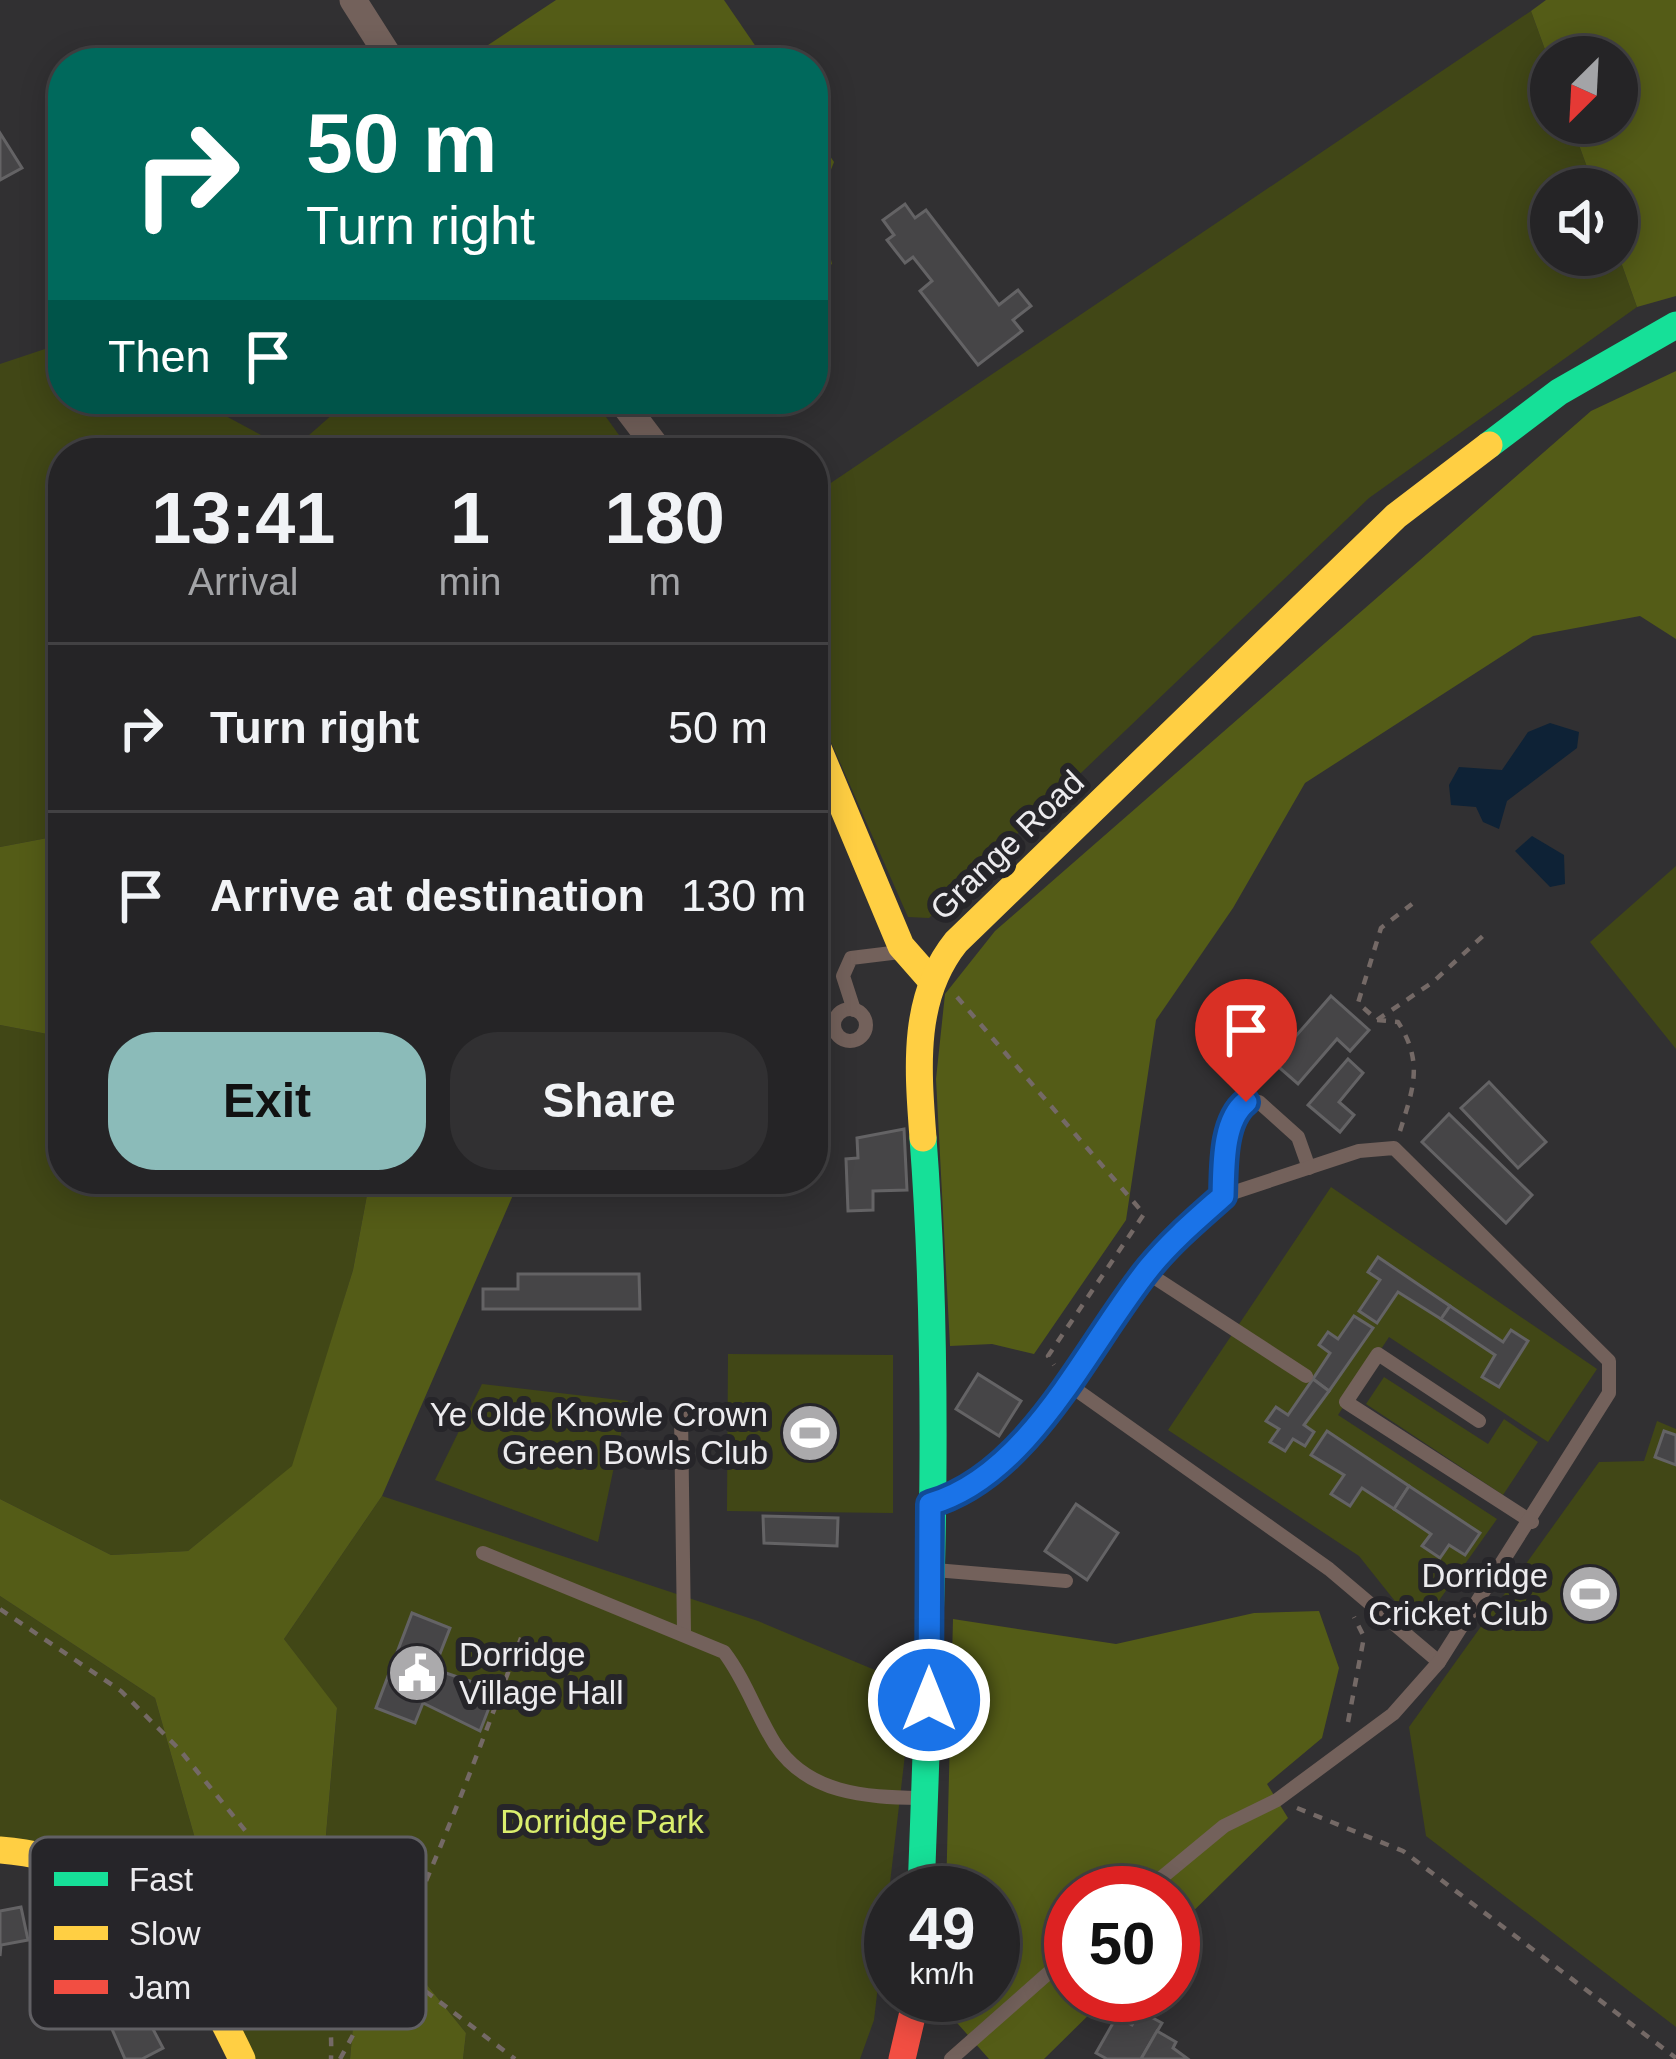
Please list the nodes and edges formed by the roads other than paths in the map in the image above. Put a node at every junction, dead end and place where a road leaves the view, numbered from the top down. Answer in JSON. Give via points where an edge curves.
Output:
{"nodes":[{"id":1,"x":353,"y":0,"type":"edge"},
{"id":2,"x":383,"y":48,"type":"edge"},
{"id":3,"x":1676,"y":325,"type":"edge"},
{"id":4,"x":632,"y":414,"type":"edge"},
{"id":5,"x":650,"y":438,"type":"edge"},
{"id":6,"x":828,"y":771,"type":"edge"},
{"id":7,"x":905,"y":951,"type":"junction"},
{"id":8,"x":932,"y":975,"type":"junction"},
{"id":9,"x":854,"y":1010,"type":"dead end"},
{"id":10,"x":1310,"y":1168,"type":"junction"},
{"id":11,"x":1223,"y":1196,"type":"junction"},
{"id":12,"x":1146,"y":1272,"type":"junction"},
{"id":13,"x":1306,"y":1376,"type":"dead end"},
{"id":14,"x":1068,"y":1384,"type":"junction"},
{"id":15,"x":681,"y":1415,"type":"dead end"},
{"id":16,"x":1479,"y":1421,"type":"dead end"},
{"id":17,"x":930,"y":1504,"type":"junction"},
{"id":18,"x":1532,"y":1522,"type":"junction"},
{"id":19,"x":483,"y":1553,"type":"dead end"},
{"id":20,"x":930,"y":1570,"type":"junction"},
{"id":21,"x":1066,"y":1581,"type":"dead end"},
{"id":22,"x":684,"y":1632,"type":"junction"},
{"id":23,"x":1439,"y":1662,"type":"junction"},
{"id":24,"x":925,"y":1798,"type":"junction"},
{"id":25,"x":0,"y":1850,"type":"edge"},
{"id":26,"x":30,"y":1853,"type":"edge"},
{"id":27,"x":922,"y":1866,"type":"edge"},
{"id":28,"x":1175,"y":1866,"type":"edge"},
{"id":29,"x":1044,"y":1977,"type":"edge"},
{"id":30,"x":229,"y":2029,"type":"edge"},
{"id":31,"x":905,"y":2050,"type":"edge"},
{"id":32,"x":242,"y":2059,"type":"edge"},
{"id":33,"x":933,"y":2059,"type":"edge"},
{"id":34,"x":951,"y":2059,"type":"edge"}],
"edges":[{"from":1,"to":2,"type":"street"},
{"from":3,"to":8,"type":"main road","name":"Grange Road","via":[[1559,392],[1396,516],[963,934]]},
{"from":4,"to":5,"type":"street"},
{"from":6,"to":7,"type":"main road"},
{"from":7,"to":8,"type":"main road"},
{"from":7,"to":9,"type":"lane","via":[[851,958],[843,976]]},
{"from":8,"to":17,"type":"main road","via":[[919,1072],[930,1206]]},
{"from":10,"to":11,"type":"lane"},
{"from":10,"to":11,"type":"lane","via":[[1298,1137],[1259,1102],[1246,1102],[1227,1142]]},
{"from":10,"to":18,"type":"lane","via":[[1394,1148],[1609,1361],[1610,1393]]},
{"from":11,"to":12,"type":"lane"},
{"from":12,"to":13,"type":"lane"},
{"from":12,"to":14,"type":"lane"},
{"from":14,"to":17,"type":"lane","via":[[1001,1461]]},
{"from":14,"to":23,"type":"lane","via":[[1330,1569]]},
{"from":15,"to":22,"type":"lane"},
{"from":16,"to":18,"type":"lane","via":[[1378,1354],[1341,1398]]},
{"from":17,"to":20,"type":"main road"},
{"from":18,"to":23,"type":"lane"},
{"from":19,"to":22,"type":"lane"},
{"from":20,"to":21,"type":"lane"},
{"from":20,"to":24,"type":"main road"},
{"from":22,"to":24,"type":"lane","via":[[724,1652],[777,1747],[801,1773],[846,1794]]},
{"from":23,"to":28,"type":"lane","via":[[1393,1714]]},
{"from":24,"to":27,"type":"main road"},
{"from":25,"to":26,"type":"main road"},
{"from":29,"to":34,"type":"lane"},
{"from":30,"to":32,"type":"main road"},
{"from":31,"to":33,"type":"main road"}]}
